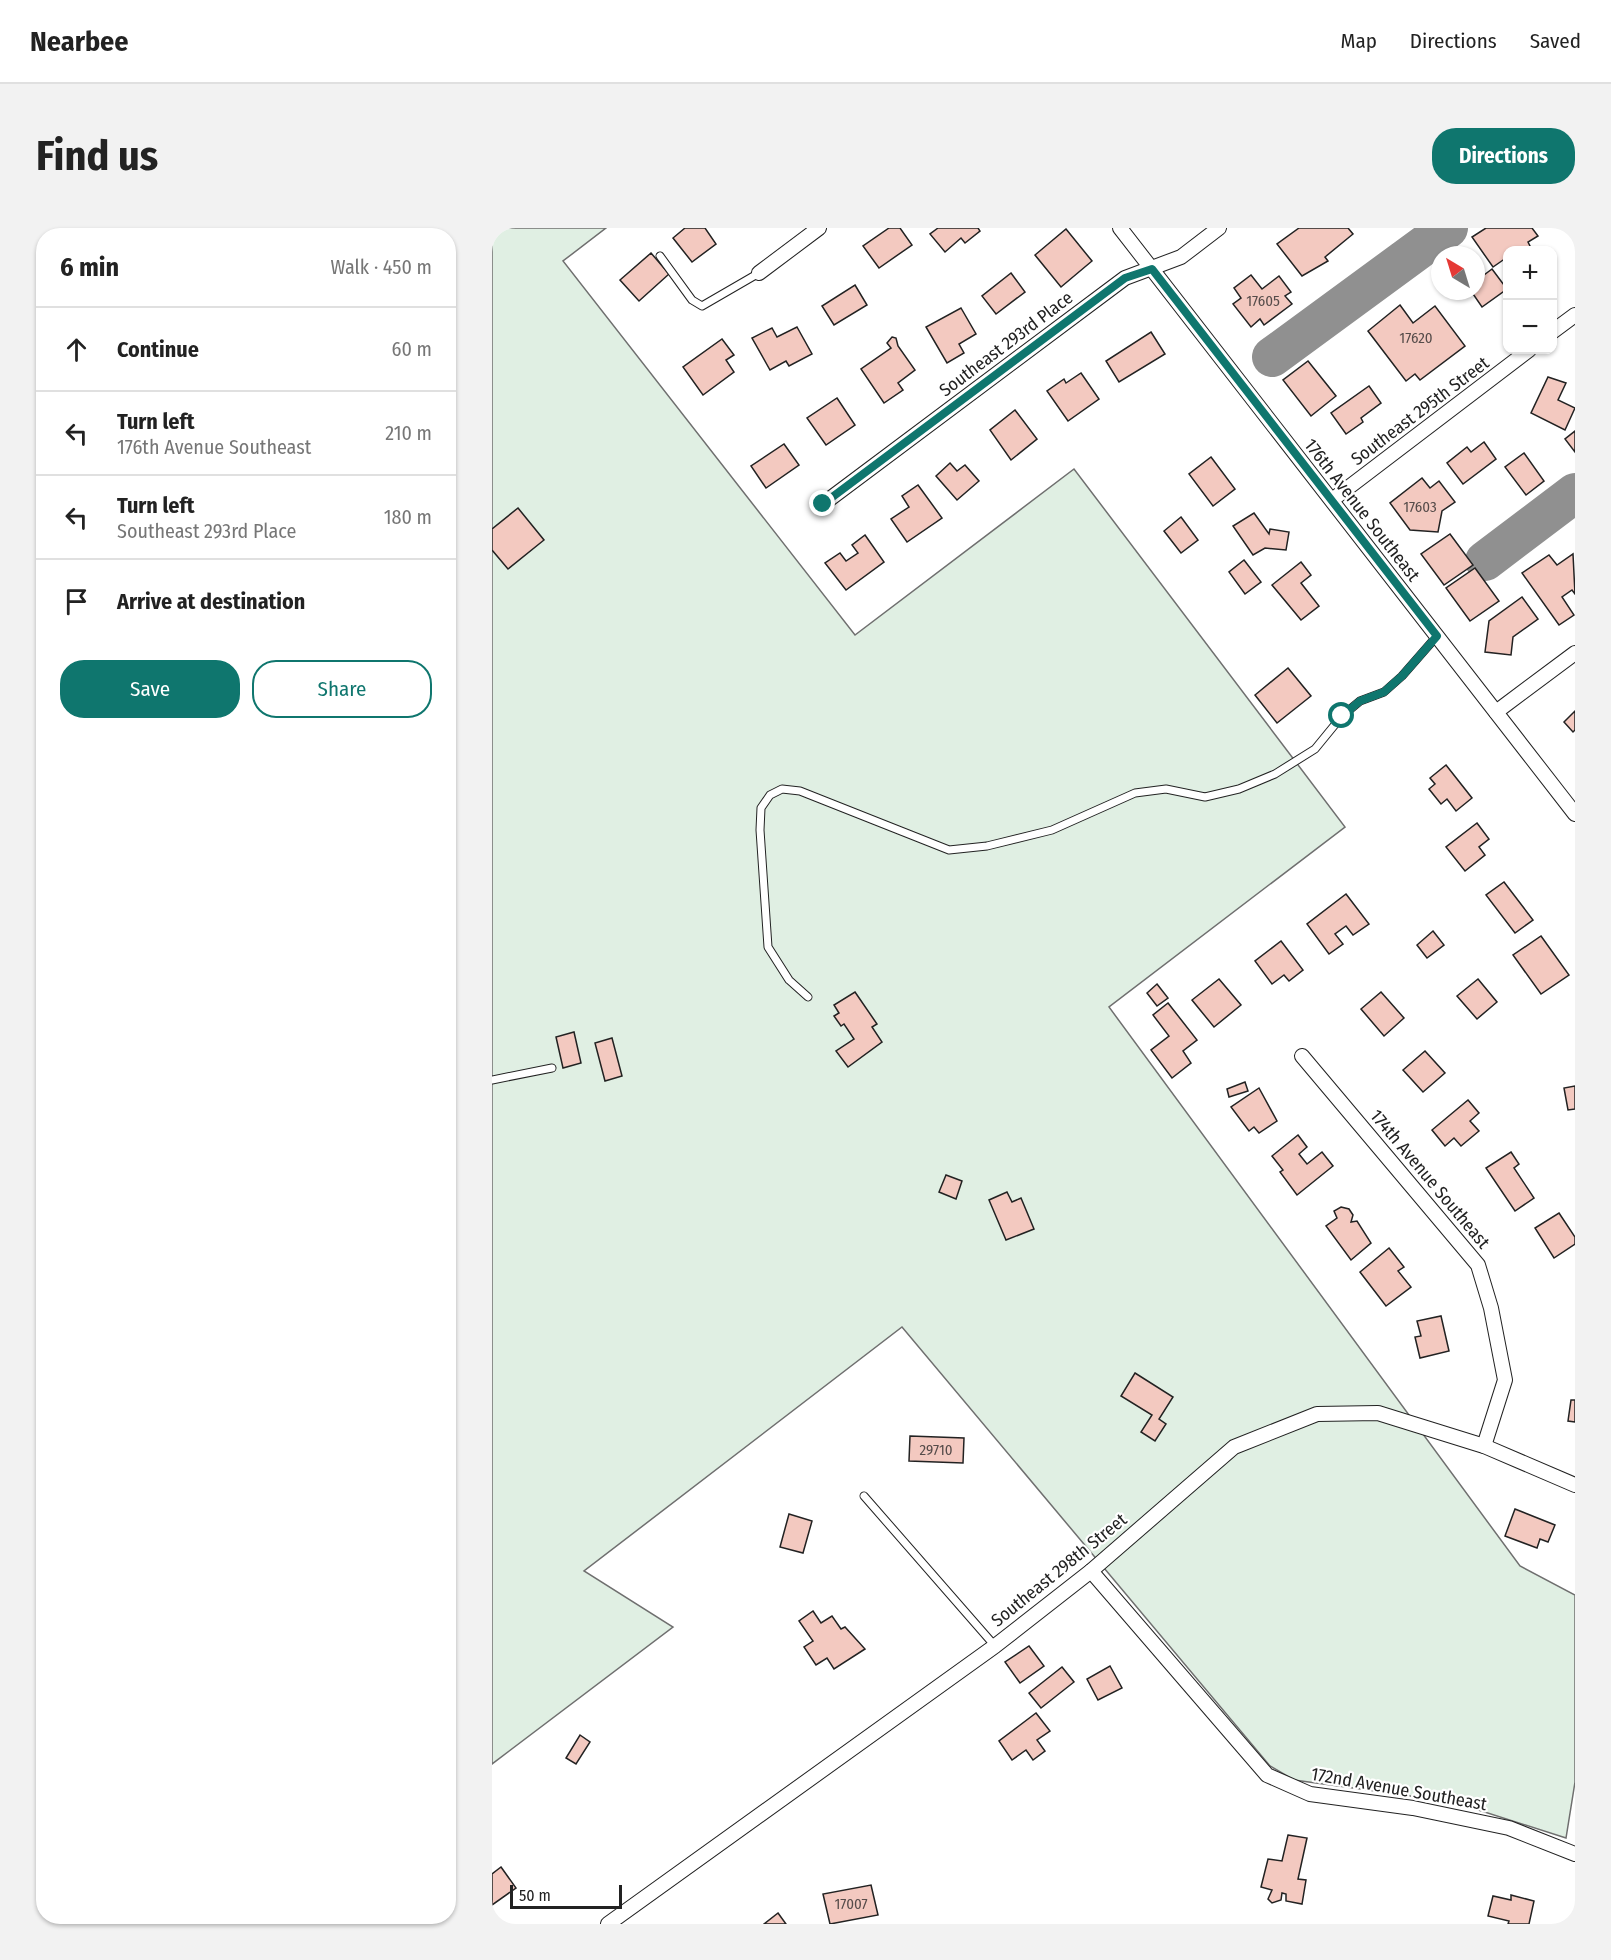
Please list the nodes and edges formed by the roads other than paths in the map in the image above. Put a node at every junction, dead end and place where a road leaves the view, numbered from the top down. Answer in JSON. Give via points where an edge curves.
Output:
{"nodes":[{"id":1,"x":819,"y":228,"type":"edge"},
{"id":2,"x":1120,"y":228,"type":"edge"},
{"id":3,"x":1219,"y":228,"type":"edge"},
{"id":4,"x":660,"y":256,"type":"dead end"},
{"id":5,"x":1152,"y":269,"type":"junction"},
{"id":6,"x":759,"y":273,"type":"joint"},
{"id":7,"x":1575,"y":315,"type":"edge"},
{"id":8,"x":1557,"y":328,"type":"edge"},
{"id":9,"x":1524,"y":354,"type":"edge"},
{"id":10,"x":1332,"y":500,"type":"junction"},
{"id":11,"x":823,"y":504,"type":"dead end"},
{"id":12,"x":1437,"y":636,"type":"junction"},
{"id":13,"x":1575,"y":653,"type":"edge"},
{"id":14,"x":1496,"y":712,"type":"junction"},
{"id":15,"x":1575,"y":814,"type":"edge"},
{"id":16,"x":808,"y":997,"type":"dead end"},
{"id":17,"x":1302,"y":1056,"type":"dead end"},
{"id":18,"x":552,"y":1068,"type":"dead end"},
{"id":19,"x":492,"y":1080,"type":"edge"},
{"id":20,"x":1484,"y":1446,"type":"junction"},
{"id":21,"x":1575,"y":1485,"type":"edge"},
{"id":22,"x":864,"y":1496,"type":"dead end"},
{"id":23,"x":1091,"y":1571,"type":"junction"},
{"id":24,"x":995,"y":1646,"type":"junction"},
{"id":25,"x":1575,"y":1854,"type":"edge"},
{"id":26,"x":608,"y":1924,"type":"edge"}],
"edges":[{"from":1,"to":6,"type":"street"},
{"from":2,"to":5,"type":"street","name":"176th Avenue Southeast"},
{"from":3,"to":5,"type":"street","name":"Southeast 293rd Place","via":[[1181,257]]},
{"from":4,"to":6,"type":"lane","via":[[692,300],[702,306]]},
{"from":5,"to":10,"type":"street","name":"176th Avenue Southeast"},
{"from":5,"to":11,"type":"street","name":"Southeast 293rd Place","via":[[1125,278]]},
{"from":7,"to":8,"type":"street"},
{"from":9,"to":10,"type":"street","name":"Southeast 295th Street"},
{"from":10,"to":12,"type":"street","name":"176th Avenue Southeast"},
{"from":12,"to":14,"type":"street","name":"176th Avenue Southeast"},
{"from":12,"to":16,"type":"lane","via":[[1384,692],[1360,701],[1342,716],[1315,749],[1275,774],[1239,789],[1205,797],[1166,789],[1135,793],[1052,830],[987,846],[949,850],[800,791],[782,789],[770,795],[761,808],[760,830],[768,947],[789,980]]},
{"from":13,"to":14,"type":"street"},
{"from":14,"to":15,"type":"street","name":"176th Avenue Southeast"},
{"from":17,"to":20,"type":"street","name":"174th Avenue Southeast","via":[[1478,1265],[1505,1380]]},
{"from":18,"to":19,"type":"lane"},
{"from":20,"to":21,"type":"street","name":"Southeast 298th Street"},
{"from":20,"to":23,"type":"street","name":"Southeast 298th Street","via":[[1378,1413],[1317,1414],[1234,1447]]},
{"from":22,"to":24,"type":"lane"},
{"from":23,"to":24,"type":"street","name":"Southeast 298th Street"},
{"from":23,"to":25,"type":"street","name":"172nd Avenue Southeast","via":[[1268,1775],[1310,1794],[1413,1808],[1509,1828]]},
{"from":24,"to":26,"type":"street","name":"Southeast 298th Street"}]}
